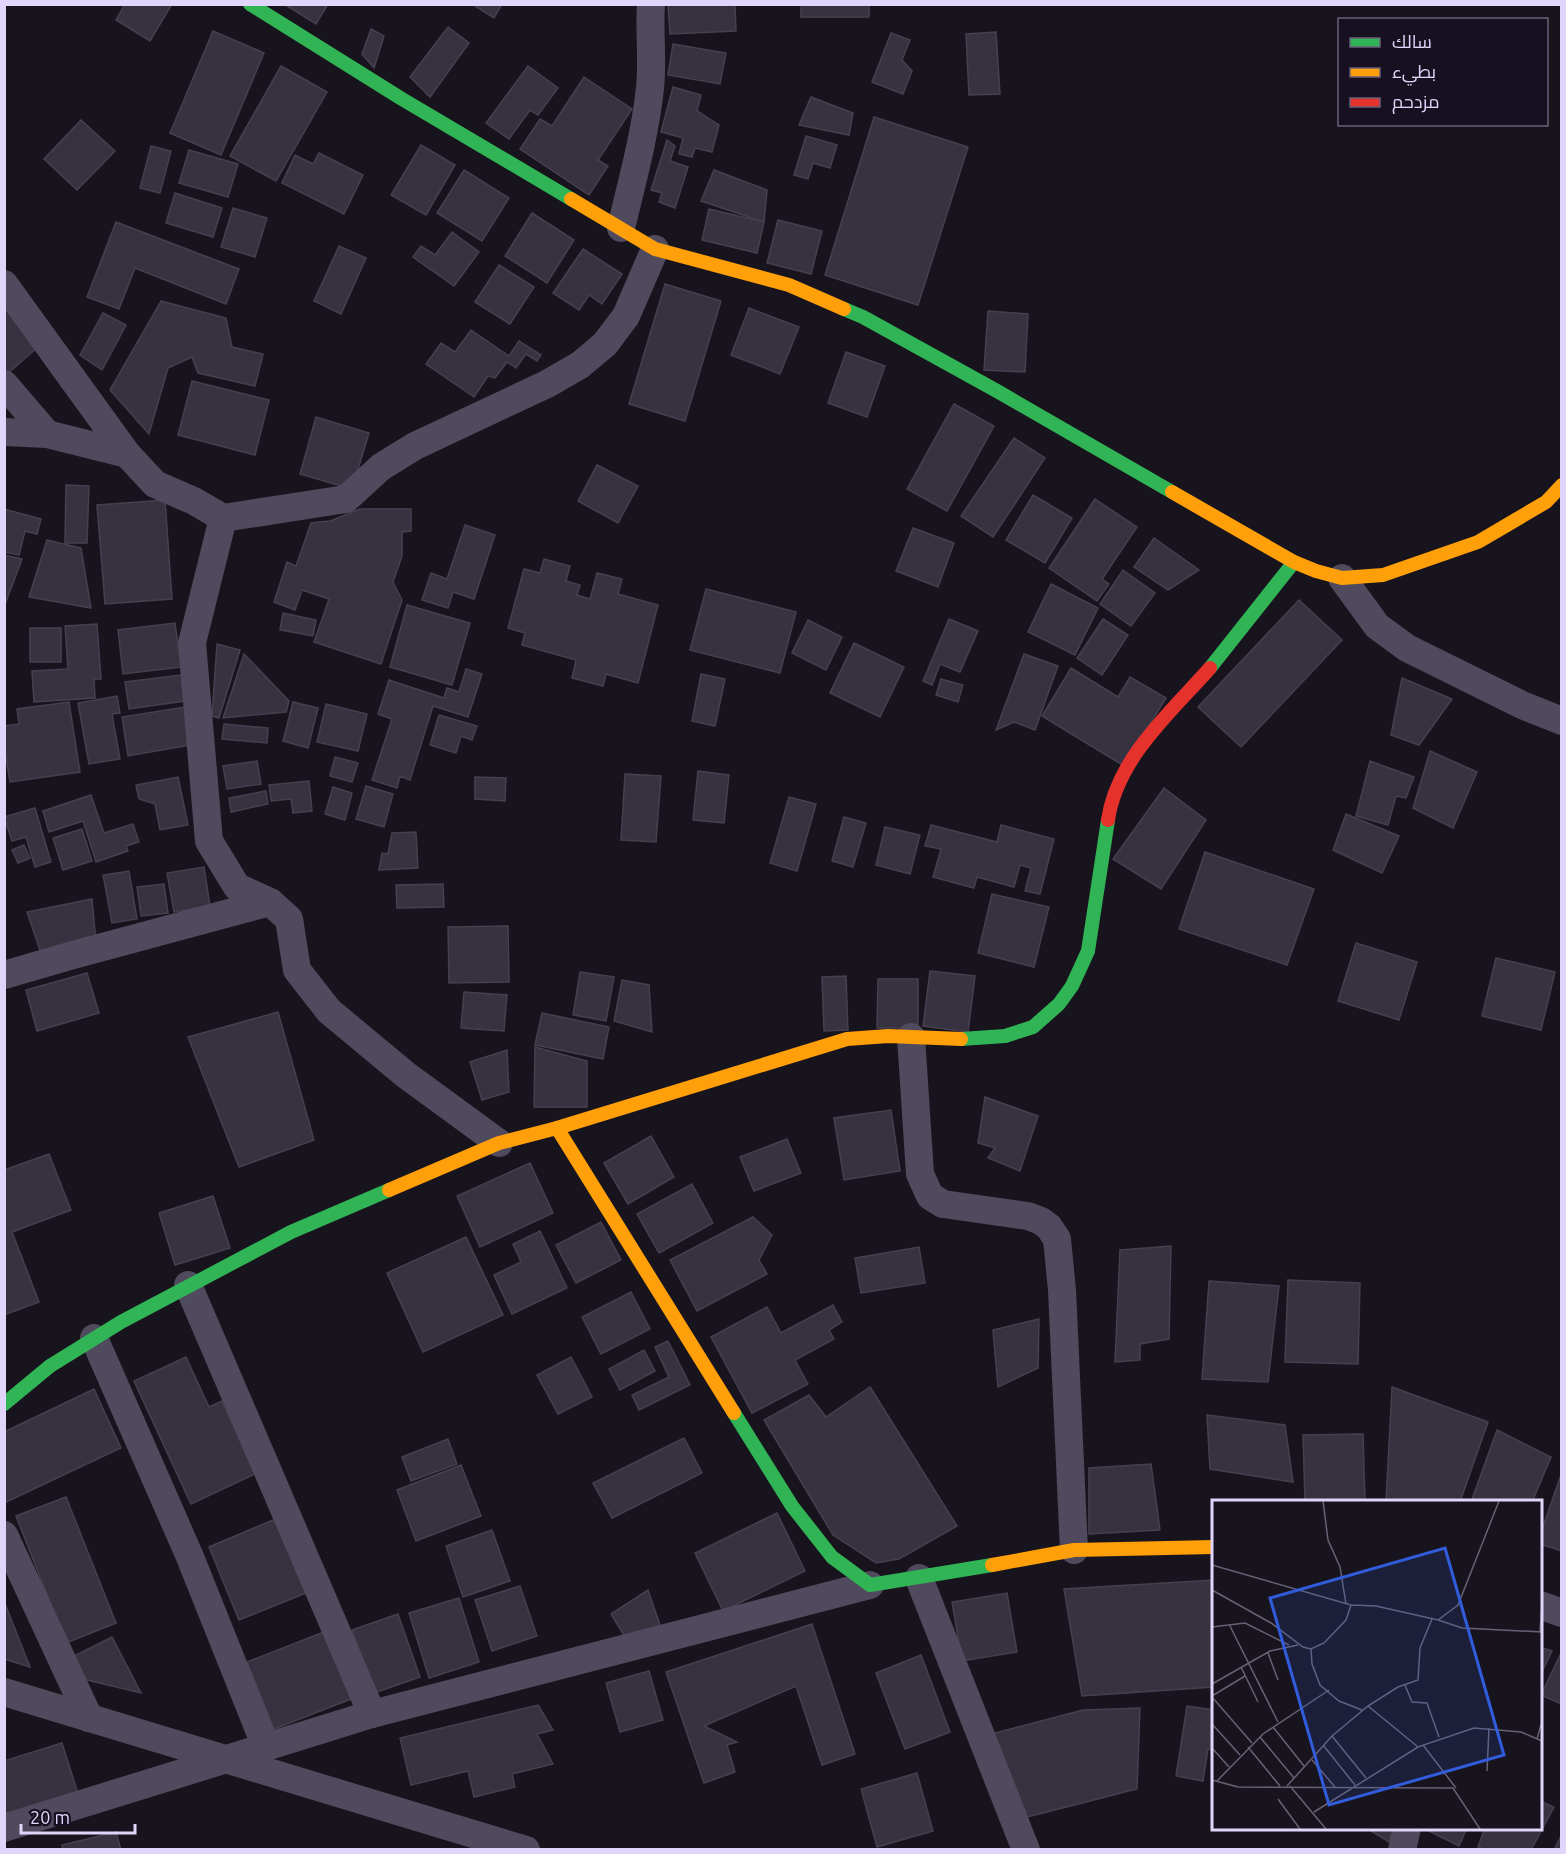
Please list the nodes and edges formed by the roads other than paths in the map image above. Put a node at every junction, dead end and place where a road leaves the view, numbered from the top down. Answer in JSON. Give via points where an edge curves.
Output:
{"nodes":[{"id":1,"x":250,"y":4,"type":"edge"},
{"id":2,"x":651,"y":4,"type":"edge"},
{"id":3,"x":621,"y":228,"type":"junction"},
{"id":4,"x":656,"y":249,"type":"junction"},
{"id":5,"x":4,"y":284,"type":"edge"},
{"id":6,"x":4,"y":384,"type":"edge"},
{"id":7,"x":4,"y":432,"type":"edge"},
{"id":8,"x":47,"y":434,"type":"junction"},
{"id":9,"x":127,"y":453,"type":"junction"},
{"id":10,"x":1562,"y":485,"type":"edge"},
{"id":11,"x":223,"y":518,"type":"junction"},
{"id":12,"x":1294,"y":562,"type":"junction"},
{"id":13,"x":1342,"y":578,"type":"junction"},
{"id":14,"x":1562,"y":721,"type":"edge"},
{"id":15,"x":270,"y":902,"type":"junction"},
{"id":16,"x":4,"y":975,"type":"edge"},
{"id":17,"x":911,"y":1037,"type":"junction"},
{"id":18,"x":557,"y":1128,"type":"junction"},
{"id":19,"x":499,"y":1143,"type":"junction"},
{"id":20,"x":188,"y":1285,"type":"junction"},
{"id":21,"x":94,"y":1338,"type":"junction"},
{"id":22,"x":4,"y":1404,"type":"edge"},
{"id":23,"x":4,"y":1534,"type":"edge"},
{"id":24,"x":1212,"y":1547,"type":"edge"},
{"id":25,"x":1074,"y":1550,"type":"junction"},
{"id":26,"x":920,"y":1578,"type":"junction"},
{"id":27,"x":870,"y":1585,"type":"junction"},
{"id":28,"x":1542,"y":1606,"type":"edge"},
{"id":29,"x":1562,"y":1613,"type":"edge"},
{"id":30,"x":4,"y":1692,"type":"edge"},
{"id":31,"x":372,"y":1714,"type":"junction"},
{"id":32,"x":89,"y":1718,"type":"junction"},
{"id":33,"x":266,"y":1747,"type":"junction"},
{"id":34,"x":226,"y":1760,"type":"junction"},
{"id":35,"x":4,"y":1828,"type":"edge"},
{"id":36,"x":1407,"y":1830,"type":"edge"},
{"id":37,"x":526,"y":1850,"type":"edge"},
{"id":38,"x":1026,"y":1850,"type":"edge"},
{"id":39,"x":1402,"y":1850,"type":"edge"}],
"edges":[{"from":1,"to":3,"type":"street"},
{"from":2,"to":3,"type":"street","via":[[650,88],[644,132]]},
{"from":3,"to":4,"type":"street"},
{"from":4,"to":11,"type":"street","via":[[626,316],[605,344],[580,364],[547,384],[415,446],[381,467],[346,499]]},
{"from":4,"to":12,"type":"street","via":[[789,285],[863,317]]},
{"from":5,"to":9,"type":"street"},
{"from":6,"to":8,"type":"street"},
{"from":7,"to":8,"type":"street"},
{"from":8,"to":9,"type":"street"},
{"from":9,"to":11,"type":"street","via":[[155,484]]},
{"from":10,"to":13,"type":"street","via":[[1545,502],[1478,542],[1383,575]]},
{"from":11,"to":15,"type":"street","via":[[192,643],[209,841],[237,887]]},
{"from":12,"to":13,"type":"street"},
{"from":12,"to":17,"type":"street","via":[[1126,768],[1109,812],[1088,951],[1059,1004],[1033,1027],[1005,1036]]},
{"from":13,"to":14,"type":"street","via":[[1377,626],[1407,648]]},
{"from":15,"to":16,"type":"street"},
{"from":15,"to":19,"type":"street","via":[[289,919],[297,970],[329,1011],[406,1075]]},
{"from":17,"to":18,"type":"street","via":[[847,1039]]},
{"from":17,"to":25,"type":"street","via":[[920,1174],[930,1196],[943,1204],[1028,1216],[1049,1227],[1057,1239]]},
{"from":18,"to":19,"type":"street"},
{"from":18,"to":27,"type":"street","via":[[792,1506],[832,1557]]},
{"from":19,"to":20,"type":"street","via":[[291,1232]]},
{"from":20,"to":21,"type":"street"},
{"from":20,"to":31,"type":"street"},
{"from":21,"to":22,"type":"street","via":[[50,1366]]},
{"from":21,"to":33,"type":"street","via":[[190,1557]]},
{"from":23,"to":32,"type":"street"},
{"from":24,"to":25,"type":"street"},
{"from":25,"to":26,"type":"street"},
{"from":26,"to":27,"type":"street"},
{"from":26,"to":38,"type":"street"},
{"from":27,"to":31,"type":"street"},
{"from":28,"to":29,"type":"street"},
{"from":30,"to":32,"type":"street"},
{"from":31,"to":33,"type":"street"},
{"from":32,"to":34,"type":"street"},
{"from":33,"to":34,"type":"street"},
{"from":34,"to":35,"type":"street"},
{"from":34,"to":37,"type":"street"},
{"from":36,"to":39,"type":"street"}]}
